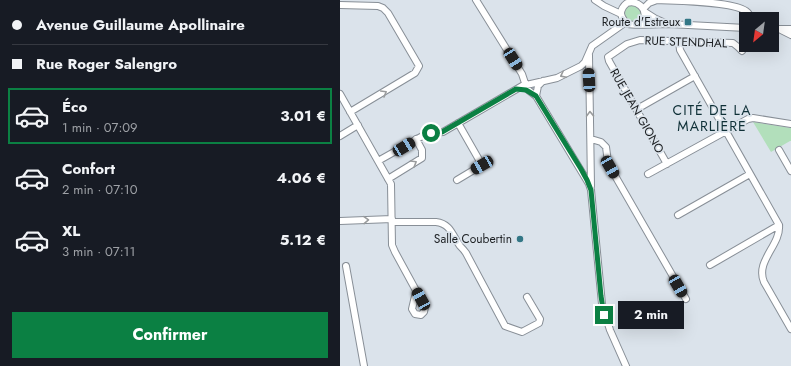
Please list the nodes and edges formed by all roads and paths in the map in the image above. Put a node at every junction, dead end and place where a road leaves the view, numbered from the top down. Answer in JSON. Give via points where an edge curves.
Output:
{"nodes":[{"id":1,"x":476,"y":0,"type":"edge"},
{"id":2,"x":595,"y":0,"type":"edge"},
{"id":3,"x":632,"y":1,"type":"edge"},
{"id":4,"x":378,"y":3,"type":"edge"},
{"id":5,"x":340,"y":6,"type":"edge"},
{"id":6,"x":645,"y":10,"type":"junction"},
{"id":7,"x":746,"y":12,"type":"edge"},
{"id":8,"x":622,"y":14,"type":"junction"},
{"id":9,"x":626,"y":22,"type":"junction"},
{"id":10,"x":637,"y":24,"type":"junction"},
{"id":11,"x":669,"y":24,"type":"junction"},
{"id":12,"x":739,"y":28,"type":"edge"},
{"id":13,"x":791,"y":29,"type":"edge"},
{"id":14,"x":780,"y":30,"type":"joint"},
{"id":15,"x":791,"y":35,"type":"edge"},
{"id":16,"x":679,"y":41,"type":"junction"},
{"id":17,"x":739,"y":48,"type":"edge"},
{"id":18,"x":588,"y":53,"type":"junction"},
{"id":19,"x":608,"y":58,"type":"joint"},
{"id":20,"x":581,"y":66,"type":"junction"},
{"id":21,"x":589,"y":71,"type":"junction"},
{"id":22,"x":695,"y":76,"type":"junction"},
{"id":23,"x":544,"y":81,"type":"junction"},
{"id":24,"x":526,"y":84,"type":"junction"},
{"id":25,"x":516,"y":89,"type":"junction"},
{"id":26,"x":340,"y":94,"type":"edge"},
{"id":27,"x":533,"y":94,"type":"junction"},
{"id":28,"x":637,"y":110,"type":"junction"},
{"id":29,"x":350,"y":112,"type":"junction"},
{"id":30,"x":458,"y":123,"type":"junction"},
{"id":31,"x":791,"y":124,"type":"edge"},
{"id":32,"x":358,"y":126,"type":"junction"},
{"id":33,"x":725,"y":131,"type":"junction"},
{"id":34,"x":340,"y":136,"type":"edge"},
{"id":35,"x":416,"y":139,"type":"junction"},
{"id":36,"x":591,"y":140,"type":"junction"},
{"id":37,"x":779,"y":150,"type":"dead end"},
{"id":38,"x":378,"y":161,"type":"junction"},
{"id":39,"x":667,"y":164,"type":"junction"},
{"id":40,"x":590,"y":167,"type":"junction"},
{"id":41,"x":581,"y":169,"type":"junction"},
{"id":42,"x":791,"y":171,"type":"edge"},
{"id":43,"x":648,"y":174,"type":"dead end"},
{"id":44,"x":750,"y":174,"type":"junction"},
{"id":45,"x":388,"y":179,"type":"junction"},
{"id":46,"x":457,"y":180,"type":"dead end"},
{"id":47,"x":591,"y":190,"type":"junction"},
{"id":48,"x":678,"y":215,"type":"dead end"},
{"id":49,"x":340,"y":220,"type":"edge"},
{"id":50,"x":392,"y":221,"type":"junction"},
{"id":51,"x":779,"y":225,"type":"junction"},
{"id":52,"x":710,"y":265,"type":"dead end"},
{"id":53,"x":346,"y":266,"type":"dead end"},
{"id":54,"x":416,"y":292,"type":"dead end"},
{"id":55,"x":527,"y":297,"type":"dead end"},
{"id":56,"x":686,"y":299,"type":"dead end"},
{"id":57,"x":791,"y":329,"type":"edge"},
{"id":58,"x":364,"y":366,"type":"edge"},
{"id":59,"x":626,"y":366,"type":"edge"}],
"edges":[{"from":1,"to":24,"type":"street"},
{"from":2,"to":8,"type":"street"},
{"from":3,"to":6,"type":"street","via":[[640,3]]},
{"from":3,"to":8,"type":"street","via":[[624,6]]},
{"from":4,"to":5,"type":"street"},
{"from":29,"to":4,"type":"street","one_way":true,"via":[[392,88],[419,68],[387,12]]},
{"from":6,"to":7,"type":"street","via":[[649,3],[657,0],[717,4]]},
{"from":6,"to":10,"type":"street","via":[[643,20]]},
{"from":6,"to":11,"type":"street","via":[[656,20]]},
{"from":8,"to":9,"type":"street"},
{"from":9,"to":10,"type":"street"},
{"from":9,"to":18,"type":"street","via":[[594,44]]},
{"from":10,"to":11,"type":"street"},
{"from":11,"to":12,"type":"street"},
{"from":13,"to":14,"type":"street"},
{"from":14,"to":15,"type":"street"},
{"from":16,"to":17,"type":"street","name":"RUE STENDHAL","via":[[733,43]]},
{"from":16,"to":19,"type":"street","name":"RUE STENDHAL","via":[[633,41]]},
{"from":16,"to":22,"type":"street","via":[[680,50]]},
{"from":18,"to":20,"type":"street"},
{"from":18,"to":21,"type":"street"},
{"from":19,"to":28,"type":"street","name":"RUE JEAN GIONO"},
{"from":20,"to":21,"type":"street","via":[[587,67]]},
{"from":20,"to":23,"type":"street","one_way":true,"via":[[557,78]]},
{"from":36,"to":21,"type":"street","one_way":true},
{"from":22,"to":28,"type":"street"},
{"from":22,"to":33,"type":"street"},
{"from":23,"to":24,"type":"street"},
{"from":23,"to":27,"type":"street"},
{"from":24,"to":25,"type":"street"},
{"from":24,"to":27,"type":"street"},
{"from":25,"to":27,"type":"street"},
{"from":25,"to":30,"type":"street"},
{"from":26,"to":29,"type":"street"},
{"from":27,"to":41,"type":"street"},
{"from":28,"to":39,"type":"street","name":"RUE JEAN GIONO"},
{"from":29,"to":32,"type":"street"},
{"from":30,"to":35,"type":"street","via":[[442,132],[428,133]]},
{"from":30,"to":46,"type":"street","via":[[482,165]]},
{"from":31,"to":33,"type":"street","via":[[751,118]]},
{"from":32,"to":34,"type":"street"},
{"from":32,"to":38,"type":"street"},
{"from":33,"to":39,"type":"street"},
{"from":33,"to":44,"type":"street"},
{"from":35,"to":38,"type":"street"},
{"from":45,"to":35,"type":"street","one_way":true,"via":[[422,158],[422,150]]},
{"from":36,"to":40,"type":"street"},
{"from":36,"to":56,"type":"street","via":[[601,142],[606,147],[608,164]]},
{"from":37,"to":42,"type":"street"},
{"from":38,"to":45,"type":"street"},
{"from":39,"to":43,"type":"street"},
{"from":40,"to":41,"type":"street","via":[[586,170]]},
{"from":40,"to":47,"type":"street"},
{"from":41,"to":47,"type":"street"},
{"from":44,"to":48,"type":"street"},
{"from":44,"to":51,"type":"street"},
{"from":45,"to":50,"type":"street","via":[[392,189]]},
{"from":47,"to":59,"type":"street","via":[[602,304]]},
{"from":49,"to":50,"type":"street","one_way":true},
{"from":50,"to":54,"type":"street","via":[[393,250]]},
{"from":50,"to":55,"type":"street","via":[[436,222],[449,228],[466,253],[505,326],[522,332],[539,323],[540,319]]},
{"from":51,"to":52,"type":"street"},
{"from":51,"to":57,"type":"street","via":[[762,275]]},
{"from":53,"to":58,"type":"street"}]}
